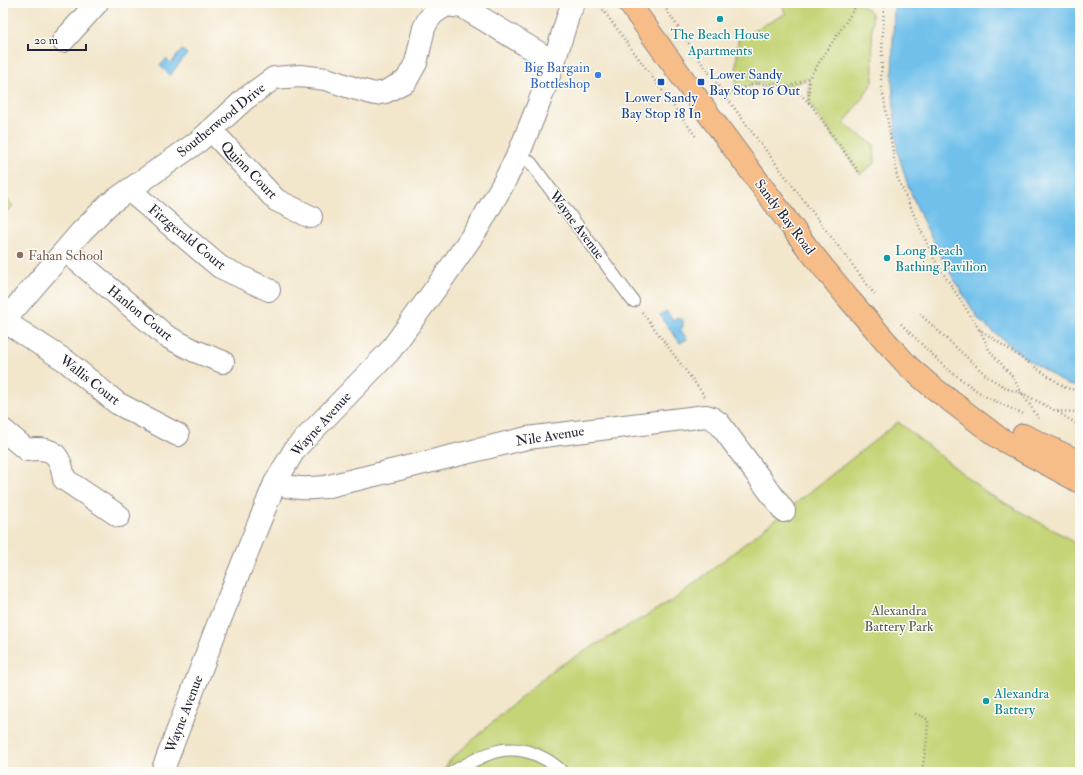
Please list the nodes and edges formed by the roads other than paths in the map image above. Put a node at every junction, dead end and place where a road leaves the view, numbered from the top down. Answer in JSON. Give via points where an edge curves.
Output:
{"nodes":[{"id":1,"x":97,"y":3,"type":"edge"},
{"id":2,"x":574,"y":3,"type":"edge"},
{"id":3,"x":629,"y":3,"type":"edge"},
{"id":4,"x":63,"y":41,"type":"dead end"},
{"id":5,"x":554,"y":62,"type":"junction"},
{"id":6,"x":211,"y":130,"type":"junction"},
{"id":7,"x":518,"y":153,"type":"junction"},
{"id":8,"x":129,"y":190,"type":"junction"},
{"id":9,"x":311,"y":217,"type":"dead end"},
{"id":10,"x":66,"y":250,"type":"junction"},
{"id":11,"x":269,"y":290,"type":"dead end"},
{"id":12,"x":633,"y":301,"type":"road end"},
{"id":13,"x":3,"y":322,"type":"edge"},
{"id":14,"x":223,"y":362,"type":"dead end"},
{"id":15,"x":964,"y":411,"type":"junction"},
{"id":16,"x":3,"y":430,"type":"edge"},
{"id":17,"x":178,"y":435,"type":"dead end"},
{"id":18,"x":1080,"y":462,"type":"edge"},
{"id":19,"x":275,"y":482,"type":"junction"},
{"id":20,"x":1080,"y":482,"type":"edge"},
{"id":21,"x":784,"y":510,"type":"dead end"},
{"id":22,"x":119,"y":516,"type":"dead end"},
{"id":23,"x":162,"y":772,"type":"edge"},
{"id":24,"x":453,"y":772,"type":"edge"},
{"id":25,"x":562,"y":772,"type":"edge"}],
"edges":[{"from":1,"to":4,"type":"street"},
{"from":2,"to":5,"type":"street","name":"Wayne Avenue"},
{"from":3,"to":15,"type":"main road","name":"Sandy Bay Road","via":[[806,246],[848,298],[909,367]]},
{"from":5,"to":6,"type":"street","name":"Southerwood Drive","via":[[463,7],[446,5],[428,20],[416,63],[406,81],[395,88],[375,94],[326,79],[300,76],[274,78],[245,99]]},
{"from":5,"to":7,"type":"street","name":"Wayne Avenue"},
{"from":6,"to":8,"type":"street","name":"Southerwood Drive"},
{"from":6,"to":9,"type":"street","name":"Quinn Court","via":[[276,200]]},
{"from":7,"to":12,"type":"lane","name":"Wayne Avenue","via":[[531,163]]},
{"from":7,"to":19,"type":"street","name":"Wayne Avenue","via":[[478,226],[389,352],[295,449]]},
{"from":8,"to":10,"type":"street","name":"Southerwood Drive","via":[[109,204]]},
{"from":8,"to":11,"type":"street","name":"Fitzgerald Court","via":[[220,267]]},
{"from":10,"to":13,"type":"street","name":"Southerwood Drive"},
{"from":10,"to":14,"type":"street","name":"Hanlon Court","via":[[166,336]]},
{"from":13,"to":17,"type":"street","name":"Wallis Court","via":[[66,361],[117,403]]},
{"from":15,"to":18,"type":"main road","name":"Sandy Bay Road","via":[[1011,429]]},
{"from":15,"to":20,"type":"main road","name":"Sandy Bay Road","via":[[1000,438]]},
{"from":16,"to":22,"type":"street","via":[[27,450],[45,448],[54,453],[60,460],[64,479]]},
{"from":19,"to":21,"type":"street","name":"Nile Avenue","via":[[305,489],[325,487],[527,438],[706,416],[719,423]]},
{"from":19,"to":23,"type":"street","name":"Wayne Avenue"},
{"from":24,"to":25,"type":"lane","via":[[478,757],[506,749],[531,752]]}]}
